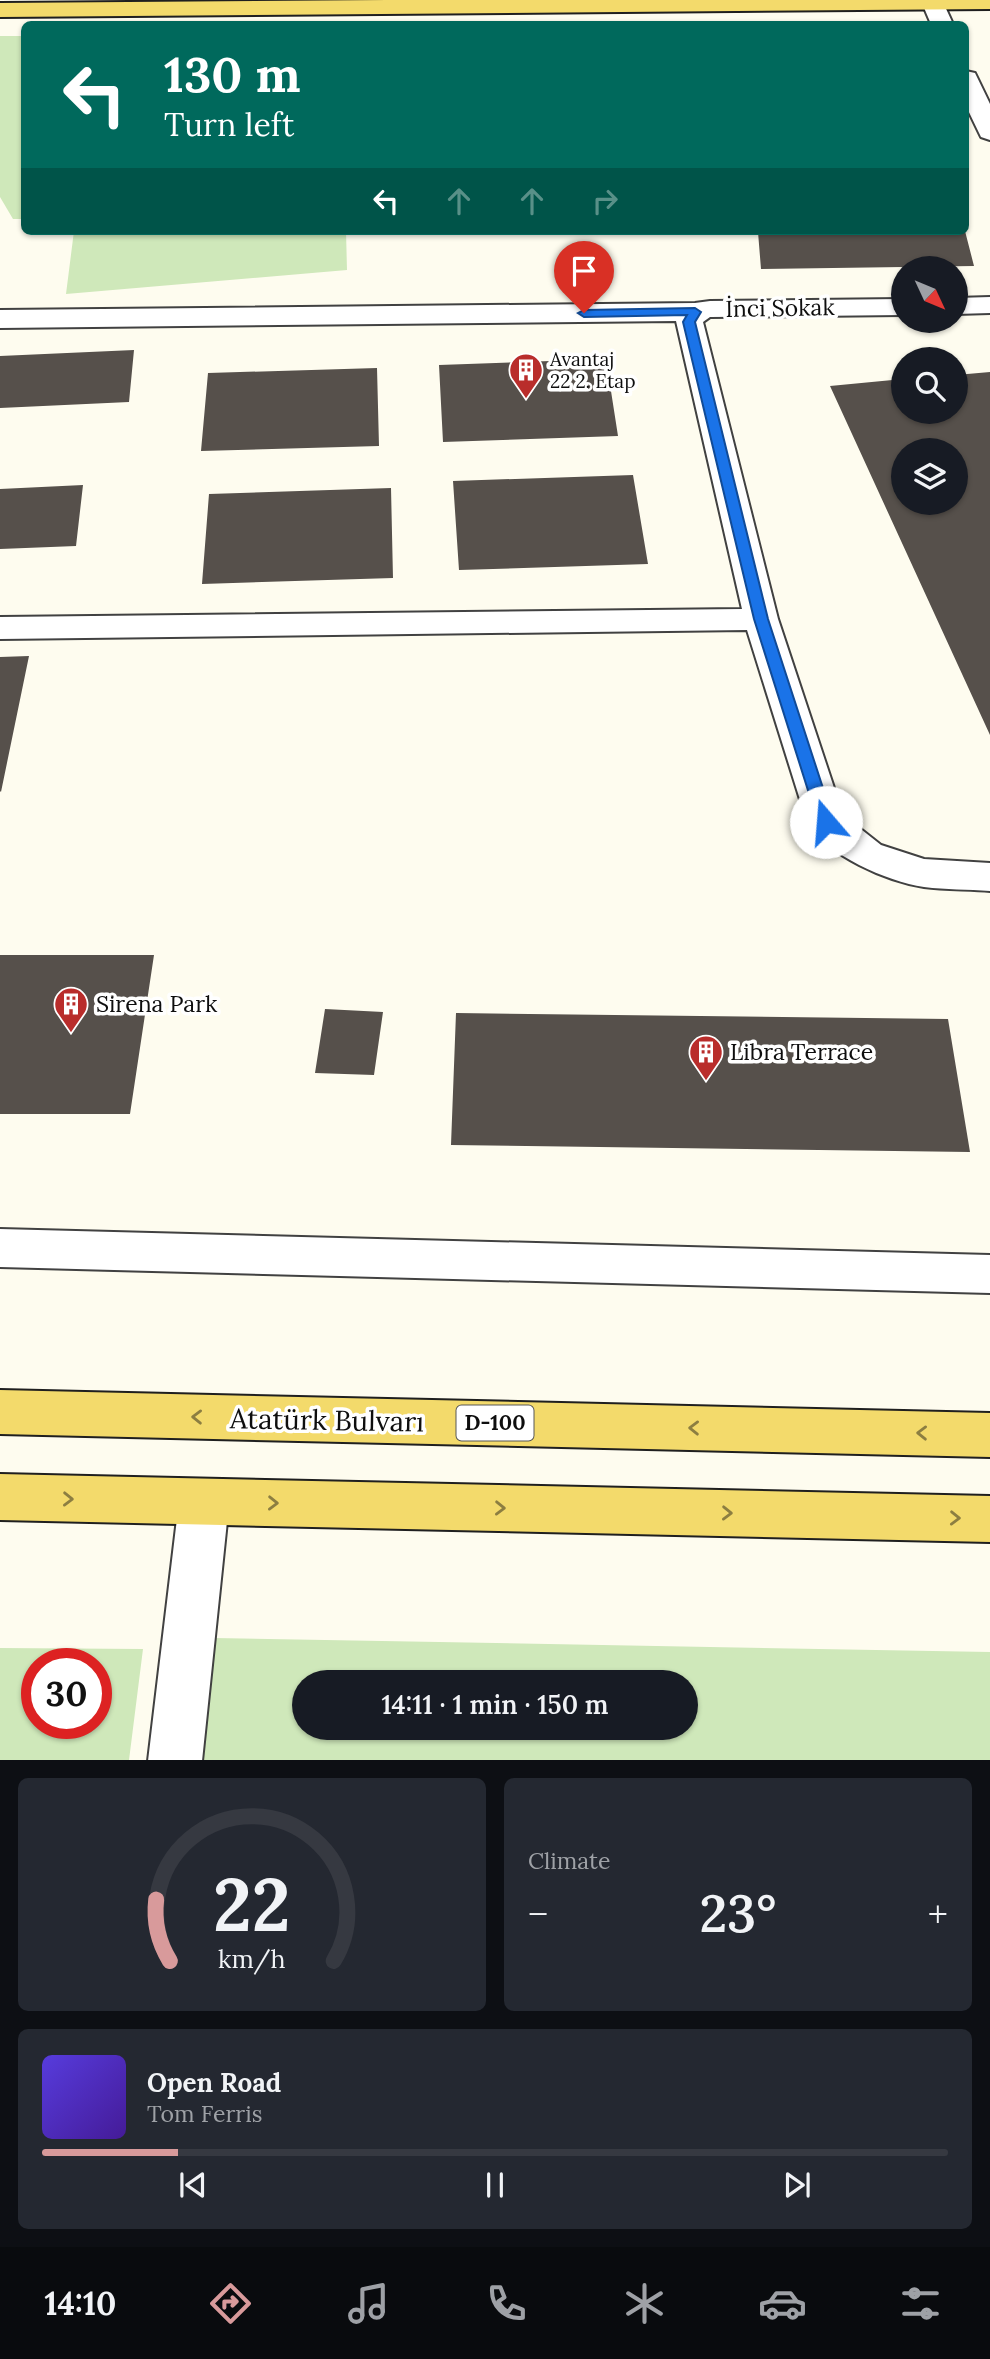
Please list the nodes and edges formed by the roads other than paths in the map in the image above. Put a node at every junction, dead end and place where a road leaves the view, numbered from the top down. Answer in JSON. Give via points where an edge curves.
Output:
{"nodes":[{"id":1,"x":990,"y":2,"type":"edge"},
{"id":2,"x":0,"y":10,"type":"edge"},
{"id":3,"x":937,"y":14,"type":"edge"},
{"id":4,"x":969,"y":85,"type":"edge"},
{"id":5,"x":990,"y":132,"type":"edge"},
{"id":6,"x":990,"y":305,"type":"edge"},
{"id":7,"x":968,"y":306,"type":"edge"},
{"id":8,"x":891,"y":307,"type":"edge"},
{"id":9,"x":695,"y":312,"type":"junction"},
{"id":10,"x":0,"y":319,"type":"edge"},
{"id":11,"x":761,"y":619,"type":"junction"},
{"id":12,"x":0,"y":628,"type":"edge"},
{"id":13,"x":990,"y":877,"type":"edge"},
{"id":14,"x":0,"y":1248,"type":"edge"},
{"id":15,"x":990,"y":1274,"type":"edge"},
{"id":16,"x":0,"y":1412,"type":"edge"},
{"id":17,"x":990,"y":1435,"type":"edge"},
{"id":18,"x":0,"y":1497,"type":"edge"},
{"id":19,"x":204,"y":1502,"type":"junction"},
{"id":20,"x":990,"y":1519,"type":"edge"},
{"id":21,"x":176,"y":1760,"type":"edge"}],
"edges":[{"from":1,"to":3,"type":"main road"},
{"from":2,"to":3,"type":"main road"},
{"from":4,"to":5,"type":"street"},
{"from":6,"to":7,"type":"street"},
{"from":8,"to":9,"type":"street","name":"İnci Sokak"},
{"from":9,"to":10,"type":"street"},
{"from":9,"to":11,"type":"street","name":"İnci Sokak","via":[[689,322]]},
{"from":11,"to":12,"type":"street"},
{"from":11,"to":13,"type":"street","name":"İnci Sokak","via":[[826,822],[868,855],[923,873]]},
{"from":14,"to":15,"type":"street"},
{"from":17,"to":16,"type":"main road","name":"Atatürk Bulvarı","number":"D-100","one_way":true},
{"from":18,"to":19,"type":"main road","one_way":true},
{"from":19,"to":20,"type":"main road","one_way":true},
{"from":19,"to":21,"type":"street"}]}
